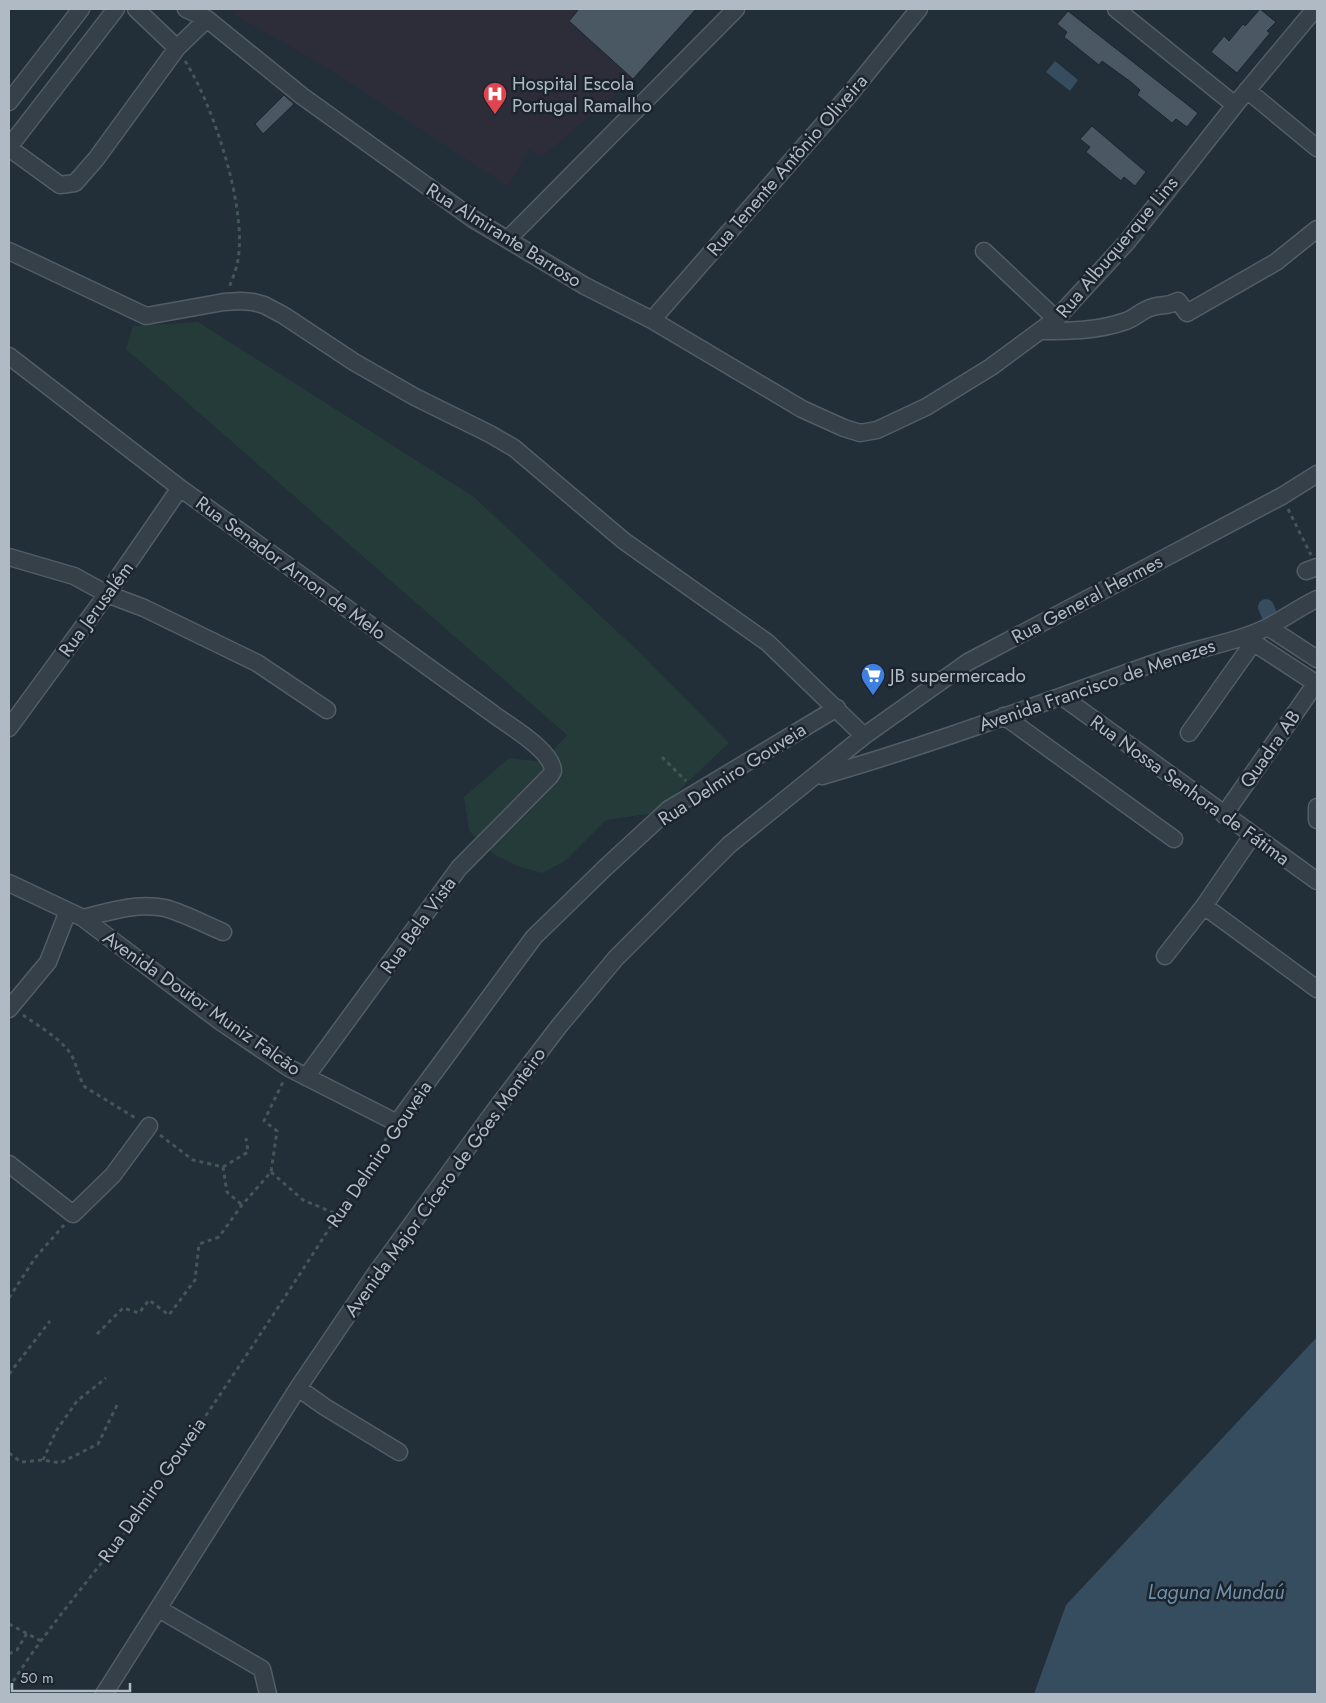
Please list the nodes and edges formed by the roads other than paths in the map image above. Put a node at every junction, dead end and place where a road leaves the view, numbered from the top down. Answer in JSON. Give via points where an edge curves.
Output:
{"nodes":[{"id":1,"x":80,"y":9,"type":"edge"},
{"id":2,"x":116,"y":9,"type":"edge"},
{"id":3,"x":136,"y":9,"type":"edge"},
{"id":4,"x":186,"y":9,"type":"edge"},
{"id":5,"x":736,"y":9,"type":"edge"},
{"id":6,"x":920,"y":9,"type":"edge"},
{"id":7,"x":1116,"y":9,"type":"edge"},
{"id":8,"x":1315,"y":9,"type":"edge"},
{"id":9,"x":207,"y":19,"type":"junction"},
{"id":10,"x":177,"y":48,"type":"junction"},
{"id":11,"x":1247,"y":90,"type":"junction"},
{"id":12,"x":9,"y":102,"type":"edge"},
{"id":13,"x":1235,"y":105,"type":"junction"},
{"id":14,"x":9,"y":147,"type":"edge"},
{"id":15,"x":1317,"y":148,"type":"edge"},
{"id":16,"x":1317,"y":230,"type":"edge"},
{"id":17,"x":508,"y":239,"type":"junction"},
{"id":18,"x":9,"y":251,"type":"edge"},
{"id":19,"x":984,"y":251,"type":"dead end"},
{"id":20,"x":1056,"y":319,"type":"junction"},
{"id":21,"x":652,"y":320,"type":"junction"},
{"id":22,"x":1041,"y":331,"type":"junction"},
{"id":23,"x":9,"y":356,"type":"edge"},
{"id":24,"x":844,"y":428,"type":"joint"},
{"id":25,"x":1317,"y":474,"type":"edge"},
{"id":26,"x":180,"y":488,"type":"junction"},
{"id":27,"x":9,"y":557,"type":"edge"},
{"id":28,"x":107,"y":594,"type":"junction"},
{"id":29,"x":1317,"y":599,"type":"edge"},
{"id":30,"x":1268,"y":627,"type":"junction"},
{"id":31,"x":1248,"y":639,"type":"junction"},
{"id":32,"x":1317,"y":659,"type":"edge"},
{"id":33,"x":1316,"y":684,"type":"edge"},
{"id":34,"x":1064,"y":698,"type":"junction"},
{"id":35,"x":837,"y":708,"type":"junction"},
{"id":36,"x":326,"y":710,"type":"dead end"},
{"id":37,"x":1004,"y":716,"type":"junction"},
{"id":38,"x":9,"y":728,"type":"edge"},
{"id":39,"x":1189,"y":733,"type":"dead end"},
{"id":40,"x":860,"y":739,"type":"junction"},
{"id":41,"x":872,"y":762,"type":"junction"},
{"id":42,"x":815,"y":778,"type":"junction"},
{"id":43,"x":543,"y":785,"type":"joint"},
{"id":44,"x":1317,"y":807,"type":"edge"},
{"id":45,"x":1224,"y":815,"type":"junction"},
{"id":46,"x":1317,"y":820,"type":"edge"},
{"id":47,"x":1252,"y":836,"type":"junction"},
{"id":48,"x":1174,"y":839,"type":"dead end"},
{"id":49,"x":1317,"y":882,"type":"edge"},
{"id":50,"x":9,"y":883,"type":"edge"},
{"id":51,"x":1204,"y":906,"type":"junction"},
{"id":52,"x":68,"y":911,"type":"junction"},
{"id":53,"x":83,"y":918,"type":"junction"},
{"id":54,"x":223,"y":932,"type":"dead end"},
{"id":55,"x":1166,"y":956,"type":"dead end"},
{"id":56,"x":1317,"y":989,"type":"edge"},
{"id":57,"x":10,"y":1008,"type":"edge"},
{"id":58,"x":306,"y":1077,"type":"junction"},
{"id":59,"x":397,"y":1123,"type":"joint"},
{"id":60,"x":149,"y":1126,"type":"road end"},
{"id":61,"x":9,"y":1164,"type":"edge"},
{"id":62,"x":298,"y":1388,"type":"junction"},
{"id":63,"x":400,"y":1452,"type":"dead end"},
{"id":64,"x":159,"y":1609,"type":"junction"},
{"id":65,"x":104,"y":1694,"type":"edge"},
{"id":66,"x":268,"y":1694,"type":"edge"}],
"edges":[{"from":1,"to":12,"type":"street"},
{"from":2,"to":14,"type":"street"},
{"from":3,"to":10,"type":"street"},
{"from":4,"to":9,"type":"street","name":"Rua Almirante Barroso"},
{"from":5,"to":17,"type":"street"},
{"from":6,"to":21,"type":"street","name":"Rua Tenente Antônio Oliveira"},
{"from":7,"to":13,"type":"street"},
{"from":8,"to":11,"type":"street","name":"Rua Albuquerque Lins"},
{"from":9,"to":10,"type":"street"},
{"from":9,"to":17,"type":"street","name":"Rua Almirante Barroso","via":[[372,148],[473,219]]},
{"from":10,"to":14,"type":"street","via":[[75,184],[60,185]]},
{"from":11,"to":13,"type":"street","name":"Rua Albuquerque Lins"},
{"from":11,"to":15,"type":"street"},
{"from":13,"to":20,"type":"street","name":"Rua Albuquerque Lins","via":[[1126,242]]},
{"from":16,"to":22,"type":"street","via":[[1276,262],[1187,313],[1178,301],[1165,307],[1152,307],[1117,324],[1077,331]]},
{"from":17,"to":21,"type":"street","name":"Rua Almirante Barroso","via":[[585,286]]},
{"from":18,"to":35,"type":"street","via":[[146,316],[224,302],[264,305],[363,367],[514,448],[624,541],[761,638]]},
{"from":19,"to":20,"type":"street"},
{"from":20,"to":22,"type":"street","name":"Rua Albuquerque Lins"},
{"from":21,"to":24,"type":"street","name":"Rua Almirante Barroso","via":[[802,409]]},
{"from":22,"to":24,"type":"street","name":"Rua Albuquerque Lins","via":[[991,367],[895,423],[860,433]]},
{"from":23,"to":26,"type":"street","name":"Rua Senador Arnon de Melo"},
{"from":25,"to":40,"type":"street","name":"Rua General Hermes","via":[[1282,496],[968,662]]},
{"from":26,"to":28,"type":"street","name":"Rua Jerusalém"},
{"from":26,"to":43,"type":"street","name":"Rua Senador Arnon de Melo","via":[[542,750],[551,760],[553,771]]},
{"from":27,"to":28,"type":"street","via":[[74,576]]},
{"from":28,"to":36,"type":"street","via":[[144,608],[257,663]]},
{"from":28,"to":38,"type":"street","name":"Rua Jerusalém"},
{"from":29,"to":30,"type":"street","name":"Avenida Francisco de Menezes"},
{"from":30,"to":31,"type":"street","name":"Avenida Francisco de Menezes"},
{"from":30,"to":32,"type":"street"},
{"from":31,"to":33,"type":"street"},
{"from":31,"to":34,"type":"street","name":"Avenida Francisco de Menezes","via":[[1165,660]]},
{"from":31,"to":39,"type":"street"},
{"from":33,"to":45,"type":"street","name":"Quadra AB"},
{"from":34,"to":37,"type":"street","name":"Avenida Francisco de Menezes"},
{"from":34,"to":45,"type":"street","name":"Rua Nossa Senhora de Fátima"},
{"from":35,"to":40,"type":"street"},
{"from":35,"to":59,"type":"street","name":"Rua Delmiro Gouveia","via":[[669,809],[606,867],[534,937]]},
{"from":37,"to":41,"type":"street","name":"Avenida Francisco de Menezes"},
{"from":37,"to":48,"type":"street"},
{"from":40,"to":41,"type":"street"},
{"from":40,"to":42,"type":"street","name":"Avenida Major Cícero de Góes Monteiro"},
{"from":41,"to":42,"type":"street","name":"Avenida Francisco de Menezes"},
{"from":42,"to":62,"type":"street","name":"Avenida Major Cícero de Góes Monteiro","via":[[729,845],[591,987],[483,1125]]},
{"from":43,"to":58,"type":"street","name":"Rua Bela Vista","via":[[459,868]]},
{"from":44,"to":46,"type":"street"},
{"from":45,"to":47,"type":"street","name":"Rua Nossa Senhora de Fátima"},
{"from":47,"to":49,"type":"street","name":"Rua Nossa Senhora de Fátima"},
{"from":47,"to":51,"type":"street"},
{"from":50,"to":52,"type":"street","name":"Avenida Doutor Muniz Falcão"},
{"from":51,"to":55,"type":"street"},
{"from":51,"to":56,"type":"street"},
{"from":52,"to":53,"type":"street","name":"Avenida Doutor Muniz Falcão"},
{"from":52,"to":57,"type":"street","via":[[48,962]]},
{"from":53,"to":54,"type":"street","via":[[128,909],[166,908]]},
{"from":53,"to":58,"type":"street","name":"Avenida Doutor Muniz Falcão","via":[[221,1022]]},
{"from":58,"to":59,"type":"street","name":"Avenida Doutor Muniz Falcão"},
{"from":60,"to":61,"type":"street","via":[[113,1175],[73,1214]]},
{"from":62,"to":63,"type":"street"},
{"from":62,"to":64,"type":"street","name":"Avenida Major Cícero de Góes Monteiro"},
{"from":64,"to":65,"type":"street","name":"Avenida Major Cícero de Góes Monteiro"},
{"from":64,"to":66,"type":"street","via":[[262,1669]]}]}
